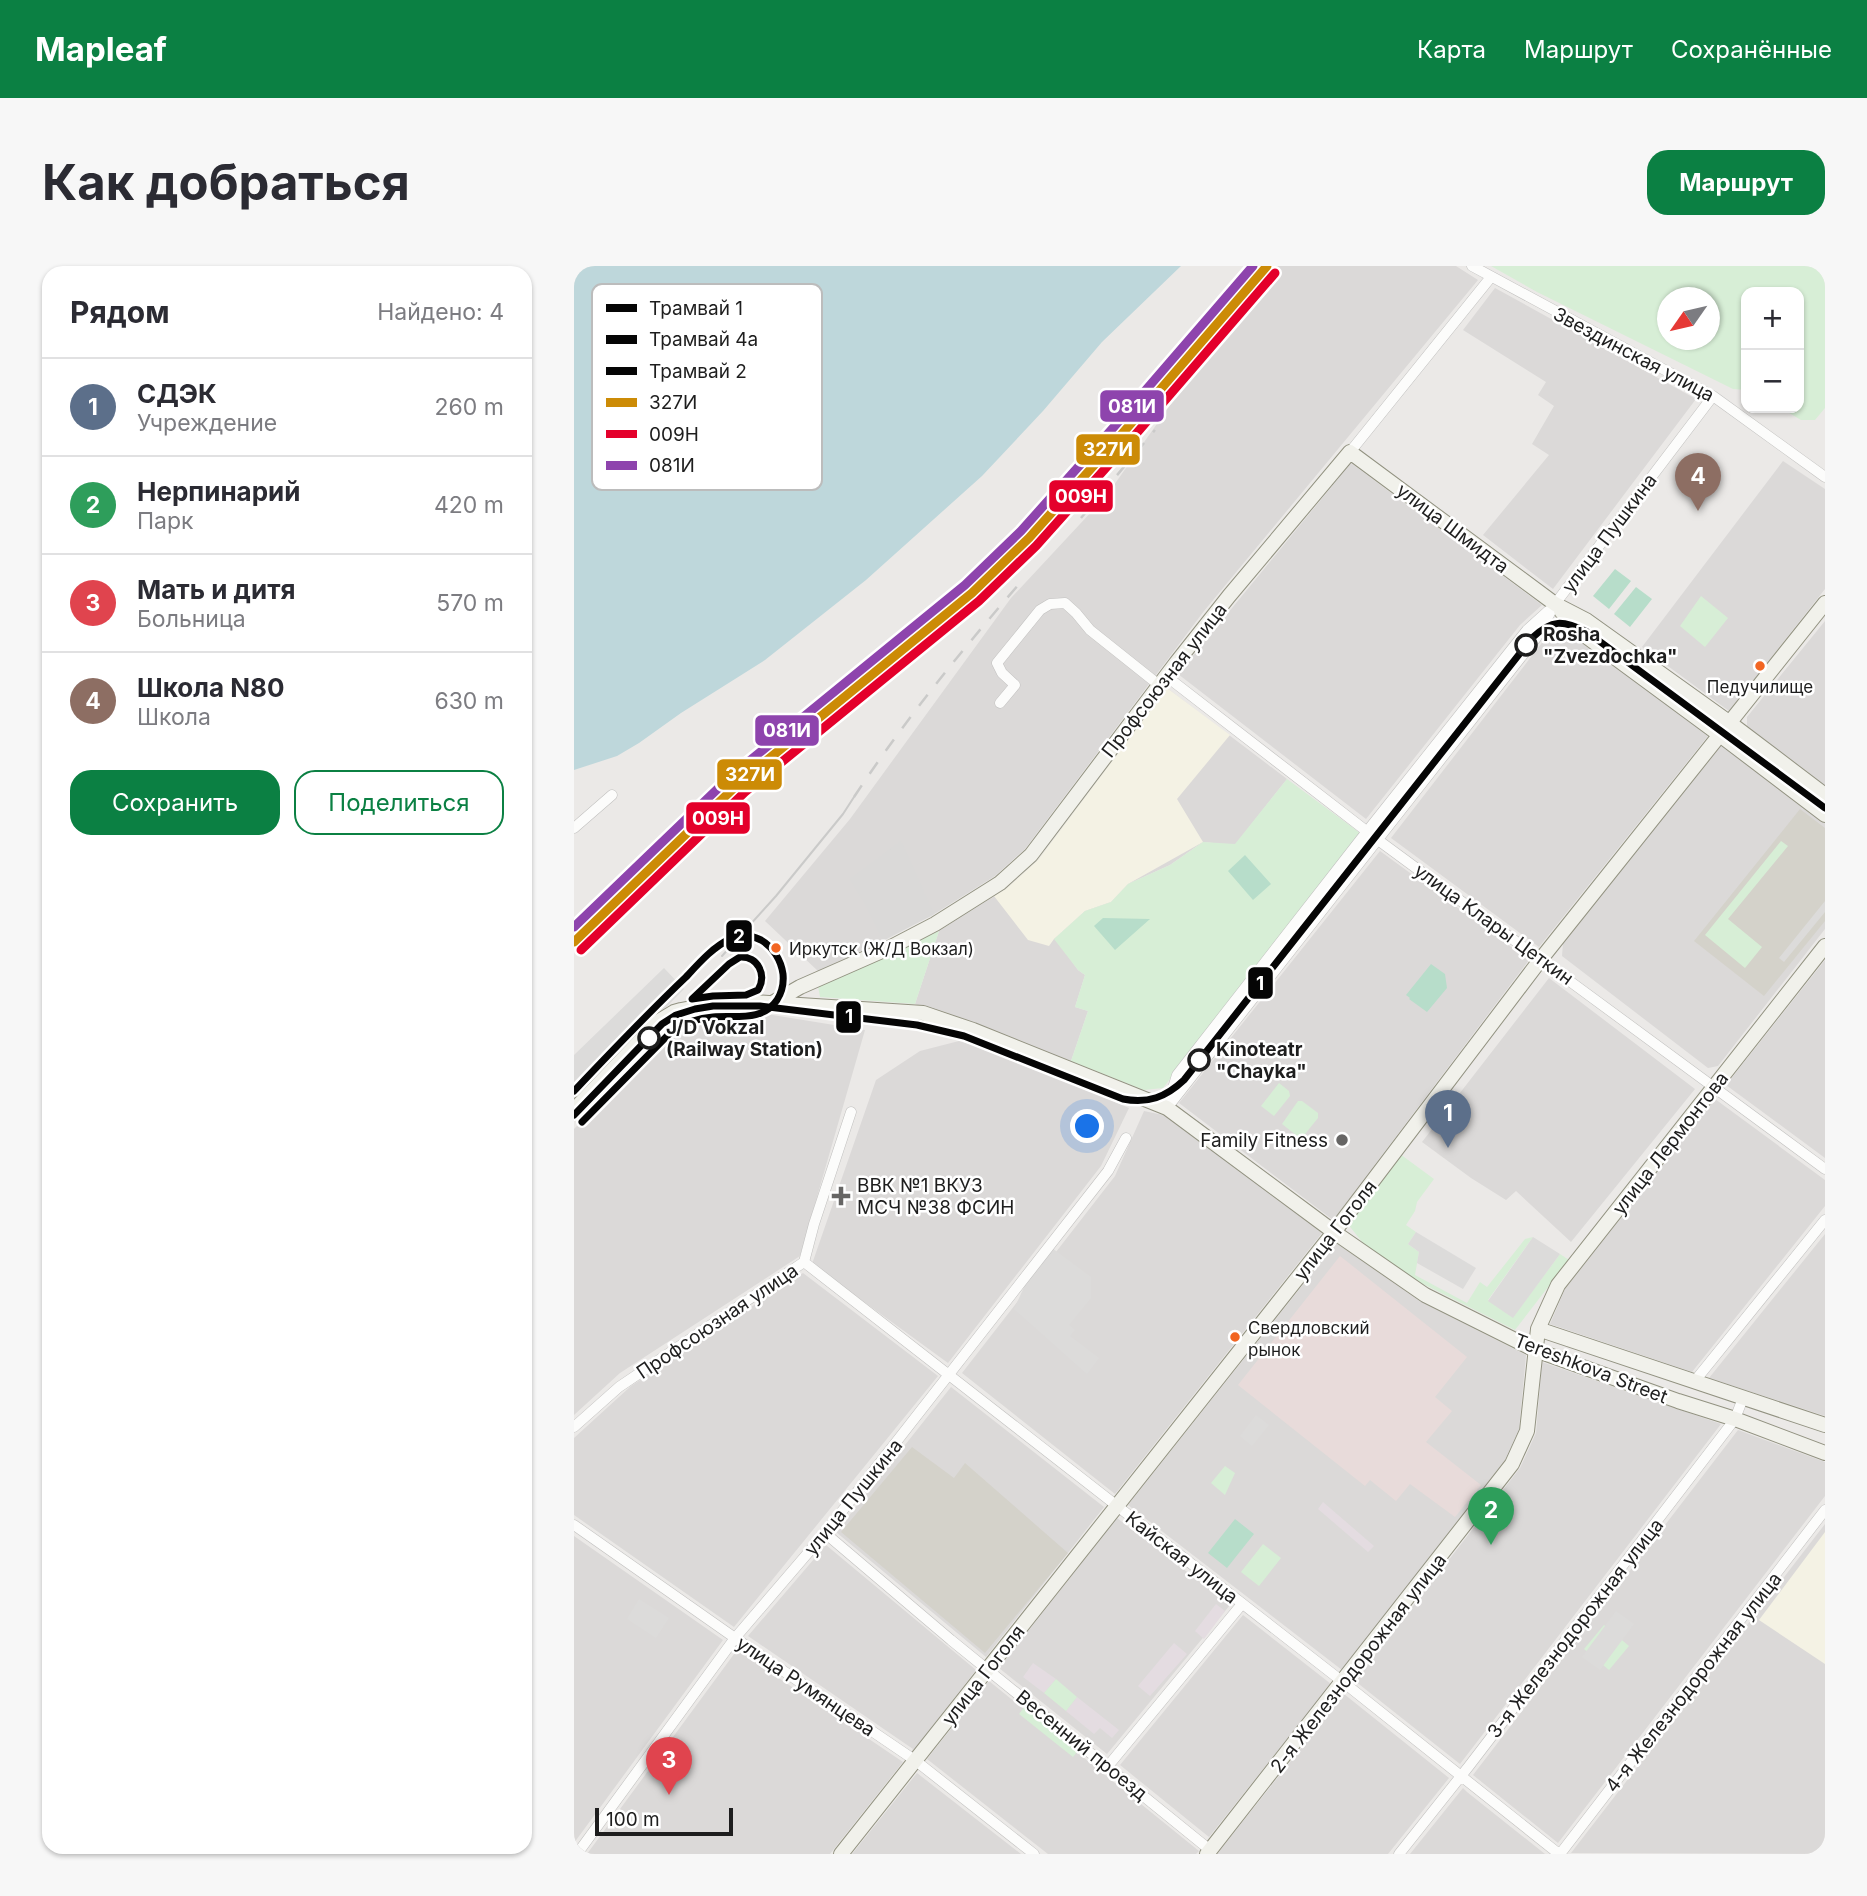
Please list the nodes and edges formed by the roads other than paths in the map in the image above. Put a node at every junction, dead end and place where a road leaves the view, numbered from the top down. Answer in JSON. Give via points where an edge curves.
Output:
{"nodes":[{"id":1,"x":1472,"y":266,"type":"edge"},
{"id":2,"x":1491,"y":277,"type":"junction"},
{"id":3,"x":1713,"y":396,"type":"junction"},
{"id":4,"x":1350,"y":452,"type":"junction"},
{"id":5,"x":1825,"y":477,"type":"edge"},
{"id":6,"x":1825,"y":603,"type":"edge"},
{"id":7,"x":1555,"y":604,"type":"junction"},
{"id":8,"x":1162,"y":681,"type":"junction"},
{"id":9,"x":1000,"y":703,"type":"dead end"},
{"id":10,"x":1730,"y":723,"type":"junction"},
{"id":11,"x":1720,"y":735,"type":"junction"},
{"id":12,"x":612,"y":795,"type":"dead end"},
{"id":13,"x":1825,"y":795,"type":"edge"},
{"id":14,"x":1825,"y":815,"type":"edge"},
{"id":15,"x":574,"y":828,"type":"edge"},
{"id":16,"x":1367,"y":831,"type":"junction"},
{"id":17,"x":1378,"y":840,"type":"junction"},
{"id":18,"x":1825,"y":946,"type":"edge"},
{"id":19,"x":1541,"y":959,"type":"junction"},
{"id":20,"x":773,"y":1003,"type":"junction"},
{"id":21,"x":1714,"y":1087,"type":"junction"},
{"id":22,"x":1167,"y":1108,"type":"junction"},
{"id":23,"x":574,"y":1111,"type":"edge"},
{"id":24,"x":851,"y":1112,"type":"dead end"},
{"id":25,"x":1126,"y":1138,"type":"dead end"},
{"id":26,"x":1825,"y":1169,"type":"edge"},
{"id":27,"x":1825,"y":1220,"type":"edge"},
{"id":28,"x":1334,"y":1232,"type":"junction"},
{"id":29,"x":804,"y":1262,"type":"junction"},
{"id":30,"x":1538,"y":1329,"type":"junction"},
{"id":31,"x":1535,"y":1350,"type":"junction"},
{"id":32,"x":950,"y":1375,"type":"junction"},
{"id":33,"x":1694,"y":1382,"type":"junction"},
{"id":34,"x":1743,"y":1398,"type":"junction"},
{"id":35,"x":1735,"y":1419,"type":"junction"},
{"id":36,"x":1825,"y":1425,"type":"edge"},
{"id":37,"x":574,"y":1427,"type":"edge"},
{"id":38,"x":1825,"y":1453,"type":"edge"},
{"id":39,"x":1116,"y":1506,"type":"junction"},
{"id":40,"x":1825,"y":1510,"type":"edge"},
{"id":41,"x":574,"y":1525,"type":"edge"},
{"id":42,"x":825,"y":1533,"type":"junction"},
{"id":43,"x":1242,"y":1604,"type":"junction"},
{"id":44,"x":735,"y":1638,"type":"junction"},
{"id":45,"x":988,"y":1669,"type":"junction"},
{"id":46,"x":1343,"y":1682,"type":"junction"},
{"id":47,"x":916,"y":1761,"type":"junction"},
{"id":48,"x":1108,"y":1766,"type":"junction"},
{"id":49,"x":1461,"y":1776,"type":"junction"},
{"id":50,"x":1208,"y":1852,"type":"edge"},
{"id":51,"x":576,"y":1854,"type":"edge"},
{"id":52,"x":841,"y":1854,"type":"edge"},
{"id":53,"x":1034,"y":1854,"type":"edge"},
{"id":54,"x":1399,"y":1854,"type":"edge"},
{"id":55,"x":1559,"y":1854,"type":"edge"}],
"edges":[{"from":1,"to":2,"type":"street","name":"Звездинская улица"},
{"from":2,"to":3,"type":"street","name":"Звездинская улица"},
{"from":2,"to":4,"type":"street","name":"Профсоюзная улица"},
{"from":3,"to":5,"type":"street","name":"Звездинская улица"},
{"from":3,"to":7,"type":"street","name":"улица Пушкина"},
{"from":4,"to":7,"type":"street","name":"улица Шмидта"},
{"from":4,"to":8,"type":"street","name":"Профсоюзная улица"},
{"from":6,"to":10,"type":"street","name":"улица Гоголя"},
{"from":7,"to":10,"type":"street","name":"улица Шмидта","via":[[1586,620]]},
{"from":7,"to":11,"type":"street","name":"улица Шмидта","via":[[1579,631]]},
{"from":7,"to":16,"type":"street","name":"улица Пушкина","via":[[1527,630]]},
{"from":7,"to":17,"type":"street","name":"улица Пушкина","via":[[1536,638]]},
{"from":8,"to":9,"type":"street","name":"улица Клары Цеткин","via":[[1090,631],[1065,603],[1050,604],[996,663],[1014,685]]},
{"from":8,"to":16,"type":"street","name":"улица Клары Цеткин"},
{"from":8,"to":20,"type":"street","name":"Профсоюзная улица","via":[[1031,855],[1000,883],[935,924]]},
{"from":10,"to":11,"type":"street","name":"улица Гоголя"},
{"from":10,"to":13,"type":"street","name":"улица Шмидта"},
{"from":11,"to":14,"type":"street","name":"улица Шмидта"},
{"from":11,"to":19,"type":"street","name":"улица Гоголя"},
{"from":12,"to":15,"type":"street"},
{"from":16,"to":17,"type":"street","name":"улица Клары Цеткин"},
{"from":16,"to":22,"type":"street","name":"улица Пушкина","via":[[1177,1075]]},
{"from":17,"to":19,"type":"street","name":"улица Клары Цеткин"},
{"from":17,"to":22,"type":"street","name":"улица Пушкина"},
{"from":18,"to":21,"type":"street","name":"улица Лермонтова"},
{"from":19,"to":21,"type":"street","name":"улица Клары Цеткин"},
{"from":19,"to":28,"type":"street","name":"улица Гоголя"},
{"from":20,"to":22,"type":"street","name":"Tereshkova Street","via":[[923,1013]]},
{"from":20,"to":23,"type":"street","name":"Tereshkova Street","via":[[712,1003],[659,1021]]},
{"from":21,"to":26,"type":"street","name":"улица Клары Цеткин"},
{"from":21,"to":30,"type":"street","name":"улица Лермонтова","via":[[1558,1284]]},
{"from":22,"to":28,"type":"street","name":"Tereshkova Street"},
{"from":24,"to":29,"type":"street","name":"Профсоюзная улица"},
{"from":25,"to":32,"type":"street","name":"улица Пушкина","via":[[1108,1171]]},
{"from":27,"to":33,"type":"street"},
{"from":28,"to":31,"type":"street","name":"Tereshkova Street","via":[[1424,1295]]},
{"from":28,"to":39,"type":"street","name":"улица Гоголя"},
{"from":29,"to":32,"type":"street","name":"Кайская улица"},
{"from":29,"to":37,"type":"street","name":"Профсоюзная улица","via":[[619,1387]]},
{"from":30,"to":31,"type":"street","name":"улица Лермонтова"},
{"from":30,"to":33,"type":"street","name":"Tereshkova Street"},
{"from":31,"to":35,"type":"street","name":"Tereshkova Street"},
{"from":31,"to":46,"type":"street","name":"2-я Железнодорожная улица","via":[[1527,1431],[1512,1464]]},
{"from":32,"to":39,"type":"street","name":"Кайская улица"},
{"from":32,"to":42,"type":"street","name":"улица Пушкина"},
{"from":33,"to":34,"type":"street","name":"Tereshkova Street"},
{"from":34,"to":35,"type":"street","name":"3-я Железнодорожная улица"},
{"from":34,"to":36,"type":"street","name":"Tereshkova Street"},
{"from":35,"to":38,"type":"street","name":"Tereshkova Street"},
{"from":35,"to":49,"type":"street","name":"3-я Железнодорожная улица"},
{"from":39,"to":43,"type":"street","name":"Кайская улица"},
{"from":39,"to":45,"type":"street","name":"улица Гоголя"},
{"from":40,"to":55,"type":"street","name":"4-я Железнодорожная улица"},
{"from":41,"to":44,"type":"street","name":"улица Румянцева"},
{"from":42,"to":44,"type":"street","name":"улица Пушкина"},
{"from":42,"to":45,"type":"street","name":"Весенний проезд"},
{"from":43,"to":46,"type":"street","name":"Кайская улица"},
{"from":43,"to":48,"type":"street"},
{"from":44,"to":47,"type":"street","name":"улица Румянцева"},
{"from":44,"to":51,"type":"street","name":"улица Пушкина"},
{"from":45,"to":47,"type":"street","name":"улица Гоголя"},
{"from":45,"to":48,"type":"street","name":"Весенний проезд"},
{"from":46,"to":49,"type":"street","name":"Кайская улица"},
{"from":46,"to":50,"type":"street","name":"2-я Железнодорожная улица"},
{"from":47,"to":52,"type":"street","name":"улица Гоголя"},
{"from":47,"to":53,"type":"street","name":"улица Румянцева"},
{"from":48,"to":50,"type":"street","name":"Весенний проезд"},
{"from":49,"to":54,"type":"street","name":"3-я Железнодорожная улица"},
{"from":49,"to":55,"type":"street","name":"Кайская улица"}]}
